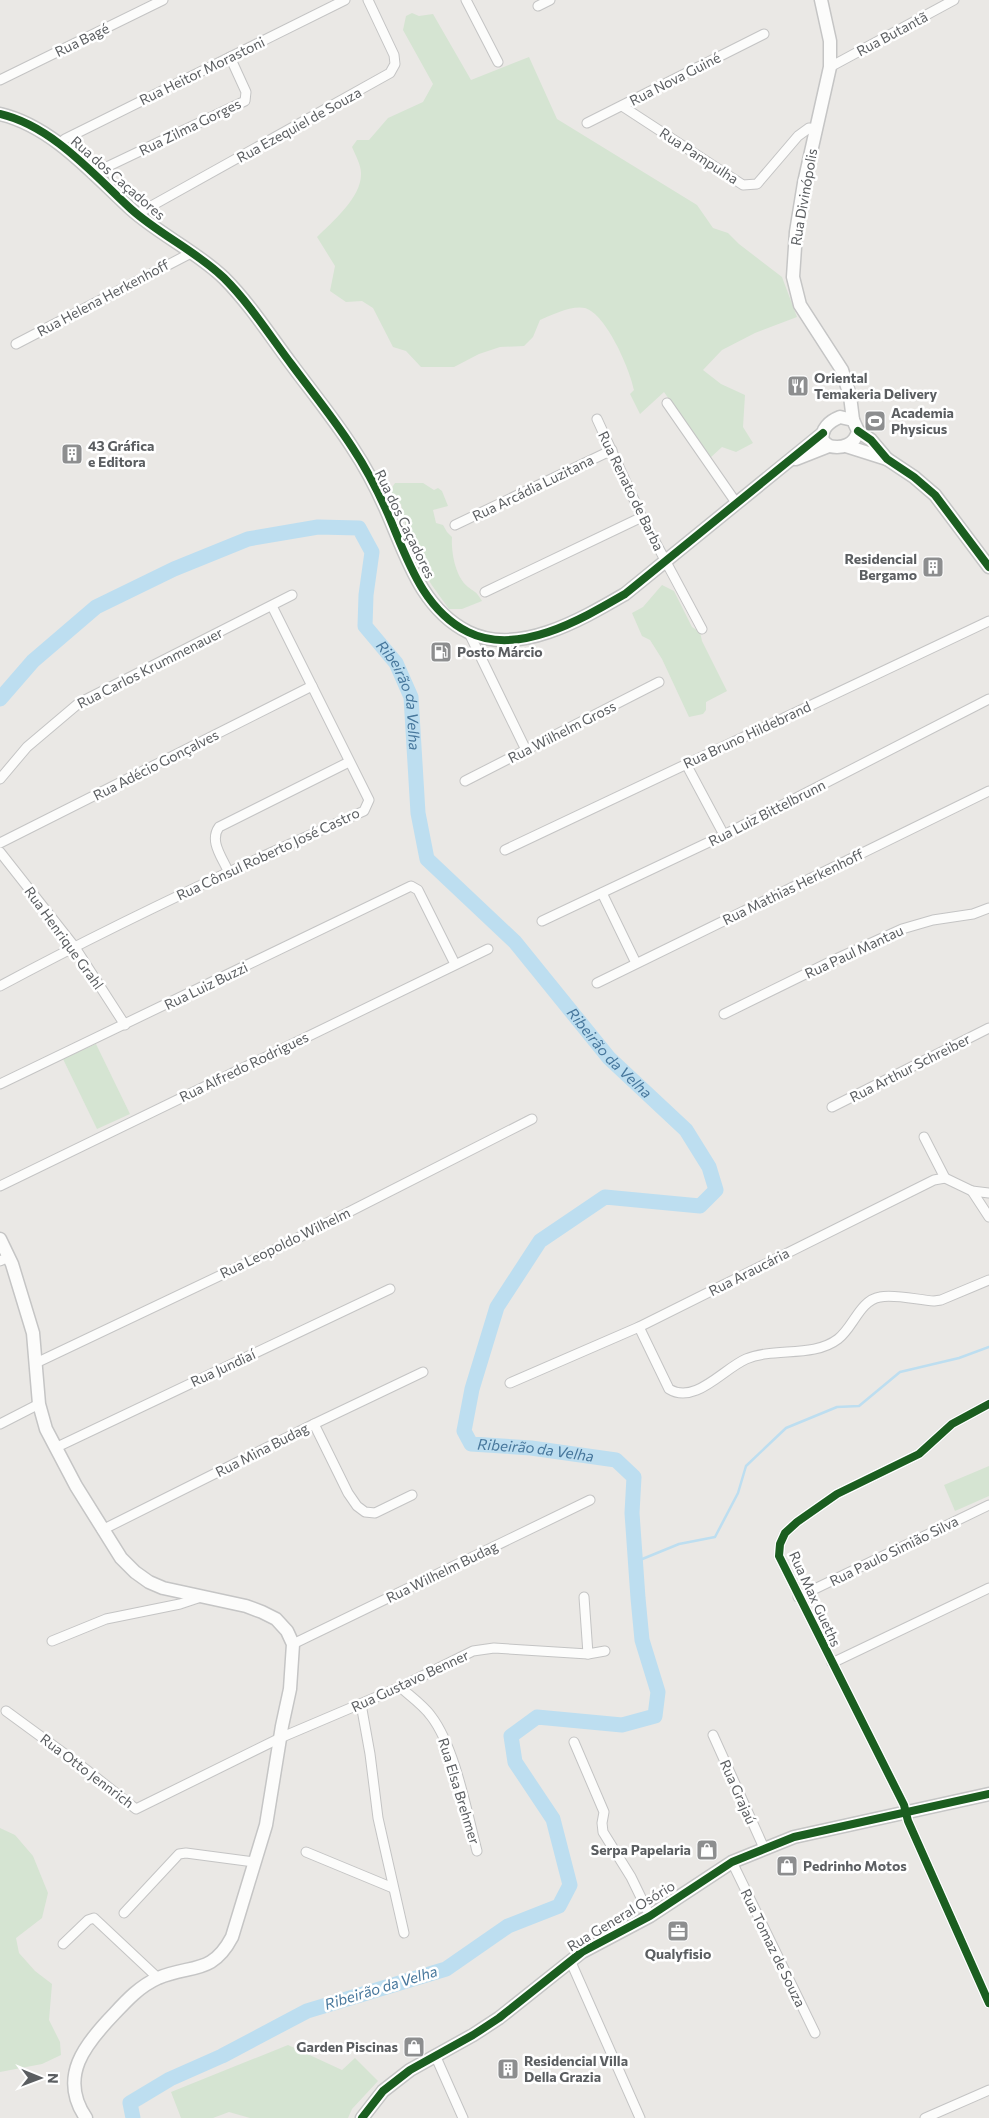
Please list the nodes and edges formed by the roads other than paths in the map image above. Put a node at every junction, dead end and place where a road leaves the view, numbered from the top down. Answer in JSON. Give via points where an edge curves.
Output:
{"nodes":[{"id":1,"x":163,"y":0,"type":"edge"},
{"id":2,"x":345,"y":0,"type":"edge"},
{"id":3,"x":368,"y":0,"type":"edge"},
{"id":4,"x":466,"y":0,"type":"edge"},
{"id":5,"x":550,"y":0,"type":"edge"},
{"id":6,"x":821,"y":0,"type":"edge"},
{"id":7,"x":954,"y":0,"type":"edge"},
{"id":8,"x":538,"y":6,"type":"dead end"},
{"id":9,"x":764,"y":34,"type":"dead end"},
{"id":10,"x":230,"y":57,"type":"junction"},
{"id":11,"x":498,"y":62,"type":"dead end"},
{"id":12,"x":830,"y":67,"type":"junction"},
{"id":13,"x":0,"y":80,"type":"edge"},
{"id":14,"x":622,"y":106,"type":"junction"},
{"id":15,"x":0,"y":114,"type":"edge"},
{"id":16,"x":587,"y":123,"type":"dead end"},
{"id":17,"x":817,"y":129,"type":"junction"},
{"id":18,"x":60,"y":144,"type":"junction"},
{"id":19,"x":92,"y":174,"type":"junction"},
{"id":20,"x":137,"y":214,"type":"junction"},
{"id":21,"x":191,"y":253,"type":"junction"},
{"id":22,"x":16,"y":344,"type":"dead end"},
{"id":23,"x":846,"y":383,"type":"junction"},
{"id":24,"x":667,"y":403,"type":"dead end"},
{"id":25,"x":840,"y":417,"type":"junction"},
{"id":26,"x":597,"y":419,"type":"dead end"},
{"id":27,"x":856,"y":425,"type":"junction"},
{"id":28,"x":823,"y":433,"type":"junction"},
{"id":29,"x":829,"y":446,"type":"junction"},
{"id":30,"x":846,"y":446,"type":"junction"},
{"id":31,"x":612,"y":450,"type":"junction"},
{"id":32,"x":887,"y":459,"type":"junction"},
{"id":33,"x":785,"y":465,"type":"junction"},
{"id":34,"x":737,"y":504,"type":"junction"},
{"id":35,"x":642,"y":517,"type":"junction"},
{"id":36,"x":455,"y":525,"type":"dead end"},
{"id":37,"x":666,"y":562,"type":"junction"},
{"id":38,"x":989,"y":567,"type":"edge"},
{"id":39,"x":485,"y":592,"type":"dead end"},
{"id":40,"x":292,"y":595,"type":"dead end"},
{"id":41,"x":272,"y":606,"type":"junction"},
{"id":42,"x":989,"y":621,"type":"edge"},
{"id":43,"x":702,"y":629,"type":"dead end"},
{"id":44,"x":469,"y":633,"type":"junction"},
{"id":45,"x":659,"y":682,"type":"dead end"},
{"id":46,"x":312,"y":686,"type":"junction"},
{"id":47,"x":989,"y":699,"type":"edge"},
{"id":48,"x":526,"y":750,"type":"junction"},
{"id":49,"x":349,"y":762,"type":"junction"},
{"id":50,"x":686,"y":764,"type":"junction"},
{"id":51,"x":0,"y":779,"type":"edge"},
{"id":52,"x":465,"y":781,"type":"dead end"},
{"id":53,"x":989,"y":791,"type":"edge"},
{"id":54,"x":724,"y":835,"type":"junction"},
{"id":55,"x":0,"y":843,"type":"edge"},
{"id":56,"x":505,"y":850,"type":"dead end"},
{"id":57,"x":0,"y":852,"type":"edge"},
{"id":58,"x":228,"y":871,"type":"junction"},
{"id":59,"x":602,"y":892,"type":"junction"},
{"id":60,"x":989,"y":908,"type":"edge"},
{"id":61,"x":542,"y":921,"type":"dead end"},
{"id":62,"x":74,"y":946,"type":"junction"},
{"id":63,"x":488,"y":949,"type":"dead end"},
{"id":64,"x":455,"y":964,"type":"junction"},
{"id":65,"x":636,"y":964,"type":"junction"},
{"id":66,"x":597,"y":983,"type":"dead end"},
{"id":67,"x":0,"y":986,"type":"edge"},
{"id":68,"x":724,"y":1014,"type":"dead end"},
{"id":69,"x":125,"y":1025,"type":"junction"},
{"id":70,"x":989,"y":1028,"type":"edge"},
{"id":71,"x":0,"y":1084,"type":"edge"},
{"id":72,"x":832,"y":1107,"type":"dead end"},
{"id":73,"x":532,"y":1119,"type":"dead end"},
{"id":74,"x":924,"y":1137,"type":"dead end"},
{"id":75,"x":945,"y":1178,"type":"junction"},
{"id":76,"x":0,"y":1186,"type":"edge"},
{"id":77,"x":972,"y":1191,"type":"junction"},
{"id":78,"x":989,"y":1193,"type":"edge"},
{"id":79,"x":989,"y":1217,"type":"edge"},
{"id":80,"x":0,"y":1239,"type":"edge"},
{"id":81,"x":5,"y":1259,"type":"edge"},
{"id":82,"x":989,"y":1280,"type":"edge"},
{"id":83,"x":390,"y":1289,"type":"dead end"},
{"id":84,"x":639,"y":1327,"type":"junction"},
{"id":85,"x":36,"y":1363,"type":"junction"},
{"id":86,"x":423,"y":1372,"type":"dead end"},
{"id":87,"x":510,"y":1383,"type":"dead end"},
{"id":88,"x":39,"y":1404,"type":"junction"},
{"id":89,"x":989,"y":1404,"type":"edge"},
{"id":90,"x":0,"y":1424,"type":"edge"},
{"id":91,"x":314,"y":1424,"type":"junction"},
{"id":92,"x":56,"y":1448,"type":"junction"},
{"id":93,"x":412,"y":1495,"type":"dead end"},
{"id":94,"x":590,"y":1500,"type":"dead end"},
{"id":95,"x":989,"y":1505,"type":"edge"},
{"id":96,"x":102,"y":1530,"type":"junction"},
{"id":97,"x":989,"y":1588,"type":"edge"},
{"id":98,"x":201,"y":1597,"type":"junction"},
{"id":99,"x":584,"y":1597,"type":"dead end"},
{"id":100,"x":798,"y":1597,"type":"junction"},
{"id":101,"x":52,"y":1641,"type":"dead end"},
{"id":102,"x":293,"y":1644,"type":"junction"},
{"id":103,"x":605,"y":1651,"type":"dead end"},
{"id":104,"x":588,"y":1654,"type":"junction"},
{"id":105,"x":832,"y":1663,"type":"junction"},
{"id":106,"x":400,"y":1687,"type":"junction"},
{"id":107,"x":361,"y":1704,"type":"junction"},
{"id":108,"x":6,"y":1712,"type":"dead end"},
{"id":109,"x":712,"y":1735,"type":"dead end"},
{"id":110,"x":280,"y":1738,"type":"junction"},
{"id":111,"x":574,"y":1742,"type":"dead end"},
{"id":112,"x":989,"y":1794,"type":"edge"},
{"id":113,"x":905,"y":1811,"type":"junction"},
{"id":114,"x":764,"y":1848,"type":"junction"},
{"id":115,"x":478,"y":1851,"type":"dead end"},
{"id":116,"x":306,"y":1852,"type":"dead end"},
{"id":117,"x":254,"y":1862,"type":"junction"},
{"id":118,"x":732,"y":1862,"type":"junction"},
{"id":119,"x":393,"y":1888,"type":"junction"},
{"id":120,"x":124,"y":1912,"type":"dead end"},
{"id":121,"x":650,"y":1916,"type":"junction"},
{"id":122,"x":404,"y":1933,"type":"dead end"},
{"id":123,"x":63,"y":1944,"type":"dead end"},
{"id":124,"x":570,"y":1960,"type":"junction"},
{"id":125,"x":158,"y":1978,"type":"junction"},
{"id":126,"x":989,"y":2003,"type":"edge"},
{"id":127,"x":815,"y":2033,"type":"dead end"},
{"id":128,"x":435,"y":2055,"type":"junction"},
{"id":129,"x":989,"y":2090,"type":"edge"},
{"id":130,"x":86,"y":2118,"type":"edge"},
{"id":131,"x":362,"y":2118,"type":"edge"},
{"id":132,"x":463,"y":2118,"type":"edge"},
{"id":133,"x":640,"y":2118,"type":"edge"},
{"id":134,"x":925,"y":2118,"type":"edge"}],
"edges":[{"from":1,"to":13,"type":"street","name":"Rua Bagé"},
{"from":2,"to":10,"type":"street","name":"Rua Heitor Morastoni"},
{"from":3,"to":20,"type":"street","name":"Rua Ezequiel de Souza","via":[[394,55],[395,64],[390,73]]},
{"from":4,"to":11,"type":"street"},
{"from":5,"to":8,"type":"street"},
{"from":6,"to":12,"type":"main road","name":"Rua Divinópolis","via":[[830,41]]},
{"from":7,"to":12,"type":"street","name":"Rua Butantã"},
{"from":9,"to":14,"type":"street","name":"Rua Nova Guiné"},
{"from":10,"to":18,"type":"street","name":"Rua Heitor Morastoni"},
{"from":10,"to":19,"type":"street","name":"Rua Zilma Gorges","via":[[246,92],[245,102]]},
{"from":12,"to":17,"type":"main road","name":"Rua Divinópolis"},
{"from":14,"to":16,"type":"street","name":"Rua Nova Guiné"},
{"from":14,"to":17,"type":"street","name":"Rua Pampulha","via":[[743,185],[757,184],[798,136],[809,128]]},
{"from":15,"to":18,"type":"main road","name":"Rua dos Caçadores","via":[[23,121]]},
{"from":17,"to":23,"type":"main road","name":"Rua Divinópolis","via":[[796,232],[793,277],[800,304],[838,362]]},
{"from":18,"to":19,"type":"main road","name":"Rua dos Caçadores"},
{"from":19,"to":20,"type":"main road","name":"Rua dos Caçadores"},
{"from":20,"to":21,"type":"main road","name":"Rua dos Caçadores"},
{"from":21,"to":22,"type":"street","name":"Rua Helena Herkenhoff"},
{"from":21,"to":44,"type":"main road","name":"Rua dos Caçadores","via":[[222,277],[261,322],[352,447],[379,493],[420,587],[444,616]]},
{"from":23,"to":25,"type":"main road"},
{"from":23,"to":27,"type":"main road","name":"Rua Divinópolis"},
{"from":24,"to":34,"type":"street"},
{"from":25,"to":27,"type":"main road"},
{"from":25,"to":28,"type":"main road","via":[[828,424]]},
{"from":26,"to":31,"type":"street","name":"Rua Renato de Barba"},
{"from":27,"to":30,"type":"main road","via":[[855,440]]},
{"from":27,"to":32,"type":"main road"},
{"from":28,"to":29,"type":"main road","via":[[823,441]]},
{"from":28,"to":33,"type":"main road","name":"Rua dos Caçadores"},
{"from":29,"to":30,"type":"main road"},
{"from":29,"to":33,"type":"main road","name":"Rua dos Caçadores"},
{"from":30,"to":32,"type":"main road"},
{"from":31,"to":35,"type":"street","name":"Rua Renato de Barba"},
{"from":31,"to":36,"type":"street","name":"Rua Arcádia Luzitana"},
{"from":32,"to":38,"type":"main road","via":[[936,495]]},
{"from":33,"to":34,"type":"main road","name":"Rua dos Caçadores"},
{"from":34,"to":37,"type":"main road","name":"Rua dos Caçadores"},
{"from":35,"to":37,"type":"street","name":"Rua Renato de Barba"},
{"from":35,"to":39,"type":"street"},
{"from":37,"to":43,"type":"street","name":"Rua Renato de Barba"},
{"from":37,"to":44,"type":"main road","name":"Rua dos Caçadores","via":[[625,594],[556,629],[505,641]]},
{"from":40,"to":41,"type":"street","name":"Rua Carlos Krummenauer"},
{"from":41,"to":46,"type":"street","name":"Rua Cônsul Roberto José Castro"},
{"from":41,"to":51,"type":"street","name":"Rua Carlos Krummenauer","via":[[78,703],[27,748]]},
{"from":42,"to":50,"type":"street","name":"Rua Bruno Hildebrand"},
{"from":44,"to":48,"type":"street"},
{"from":45,"to":48,"type":"street","name":"Rua Wilhelm Gross"},
{"from":46,"to":49,"type":"street","name":"Rua Cônsul Roberto José Castro"},
{"from":46,"to":55,"type":"street","name":"Rua Adécio Gonçalves"},
{"from":47,"to":54,"type":"street","name":"Rua Luiz Bittelbrunn"},
{"from":48,"to":52,"type":"street","name":"Rua Wilhelm Gross"},
{"from":49,"to":58,"type":"street","via":[[218,827],[214,842]]},
{"from":49,"to":58,"type":"street","name":"Rua Cônsul Roberto José Castro","via":[[369,800],[364,811]]},
{"from":50,"to":54,"type":"street"},
{"from":50,"to":56,"type":"street","name":"Rua Bruno Hildebrand"},
{"from":53,"to":65,"type":"street","name":"Rua Mathias Herkenhoff"},
{"from":54,"to":59,"type":"street","name":"Rua Luiz Bittelbrunn"},
{"from":57,"to":62,"type":"street","name":"Rua Henrique Grahl"},
{"from":58,"to":62,"type":"street","name":"Rua Cônsul Roberto José Castro"},
{"from":59,"to":61,"type":"street","name":"Rua Luiz Bittelbrunn"},
{"from":59,"to":65,"type":"street"},
{"from":60,"to":68,"type":"street","name":"Rua Paul Mantau","via":[[902,929]]},
{"from":62,"to":67,"type":"street","name":"Rua Cônsul Roberto José Castro"},
{"from":62,"to":69,"type":"street","name":"Rua Henrique Grahl"},
{"from":63,"to":64,"type":"street","name":"Rua Alfredo Rodrigues"},
{"from":64,"to":69,"type":"street","name":"Rua Luiz Buzzi","via":[[418,890],[411,886]]},
{"from":64,"to":76,"type":"street","name":"Rua Alfredo Rodrigues"},
{"from":65,"to":66,"type":"street","name":"Rua Mathias Herkenhoff"},
{"from":69,"to":71,"type":"street","name":"Rua Luiz Buzzi"},
{"from":70,"to":72,"type":"street","name":"Rua Arthur Schreiber"},
{"from":73,"to":85,"type":"street","name":"Rua Leopoldo Wilhelm","via":[[276,1249]]},
{"from":74,"to":75,"type":"street"},
{"from":75,"to":77,"type":"street"},
{"from":75,"to":84,"type":"street","name":"Rua Araucária","via":[[921,1186]]},
{"from":77,"to":78,"type":"street"},
{"from":77,"to":79,"type":"street"},
{"from":80,"to":81,"type":"main road"},
{"from":81,"to":85,"type":"main road","via":[[33,1333]]},
{"from":82,"to":84,"type":"street","via":[[941,1300],[881,1297],[872,1300],[848,1330],[830,1344],[759,1354],[685,1394],[669,1389]]},
{"from":83,"to":92,"type":"street","name":"Rua Jundiaí"},
{"from":84,"to":87,"type":"street","name":"Rua Araucária"},
{"from":85,"to":88,"type":"main road"},
{"from":86,"to":91,"type":"street","name":"Rua Mina Budag"},
{"from":88,"to":90,"type":"street"},
{"from":88,"to":92,"type":"main road"},
{"from":89,"to":100,"type":"street","name":"Rua Max Gueths","via":[[952,1424],[919,1454],[836,1494],[785,1533],[779,1556]]},
{"from":91,"to":93,"type":"street","via":[[348,1493],[365,1512],[376,1512]]},
{"from":91,"to":96,"type":"street","name":"Rua Mina Budag"},
{"from":92,"to":96,"type":"main road"},
{"from":94,"to":102,"type":"street","name":"Rua Wilhelm Budag"},
{"from":95,"to":100,"type":"street","name":"Rua Paulo Simião Silva"},
{"from":96,"to":98,"type":"main road","via":[[121,1558],[149,1582]]},
{"from":97,"to":105,"type":"street"},
{"from":98,"to":101,"type":"street","via":[[106,1619]]},
{"from":98,"to":102,"type":"main road","via":[[246,1606],[276,1619]]},
{"from":99,"to":104,"type":"street"},
{"from":100,"to":105,"type":"street","name":"Rua Max Gueths"},
{"from":102,"to":110,"type":"main road","via":[[290,1689]]},
{"from":103,"to":104,"type":"street","name":"Rua Gustavo Benner"},
{"from":104,"to":106,"type":"street","name":"Rua Gustavo Benner","via":[[482,1648]]},
{"from":105,"to":113,"type":"street","name":"Rua Max Gueths"},
{"from":106,"to":107,"type":"street","name":"Rua Gustavo Benner"},
{"from":106,"to":115,"type":"street","name":"Rua Elsa Brehmer","via":[[430,1714],[439,1727],[450,1752]]},
{"from":107,"to":110,"type":"street","name":"Rua Gustavo Benner"},
{"from":107,"to":119,"type":"street","via":[[378,1818]]},
{"from":108,"to":110,"type":"street","name":"Rua Otto Jennrich","via":[[136,1809]]},
{"from":109,"to":114,"type":"street","name":"Rua Grajaú"},
{"from":110,"to":117,"type":"main road","via":[[268,1816]]},
{"from":111,"to":121,"type":"street","via":[[604,1812],[603,1832]]},
{"from":112,"to":113,"type":"main road","name":"Rua General Osório"},
{"from":113,"to":114,"type":"main road","name":"Rua General Osório"},
{"from":113,"to":126,"type":"street","name":"Rua Max Gueths"},
{"from":114,"to":118,"type":"main road","name":"Rua General Osório"},
{"from":116,"to":119,"type":"street"},
{"from":117,"to":120,"type":"street","via":[[179,1854]]},
{"from":117,"to":125,"type":"main road","via":[[232,1937],[225,1950],[207,1965]]},
{"from":118,"to":121,"type":"main road","name":"Rua General Osório"},
{"from":118,"to":127,"type":"street","name":"Rua Tomaz de Souza"},
{"from":119,"to":122,"type":"street"},
{"from":121,"to":124,"type":"main road","name":"Rua General Osório"},
{"from":123,"to":125,"type":"street","via":[[94,1918]]},
{"from":124,"to":128,"type":"main road","name":"Rua General Osório","via":[[499,2018]]},
{"from":124,"to":133,"type":"street"},
{"from":125,"to":130,"type":"main road","via":[[131,1996],[81,2055],[74,2086],[75,2096]]},
{"from":128,"to":131,"type":"main road","name":"Rua General Osório","via":[[383,2091]]},
{"from":128,"to":132,"type":"street"},
{"from":129,"to":134,"type":"street"}]}
